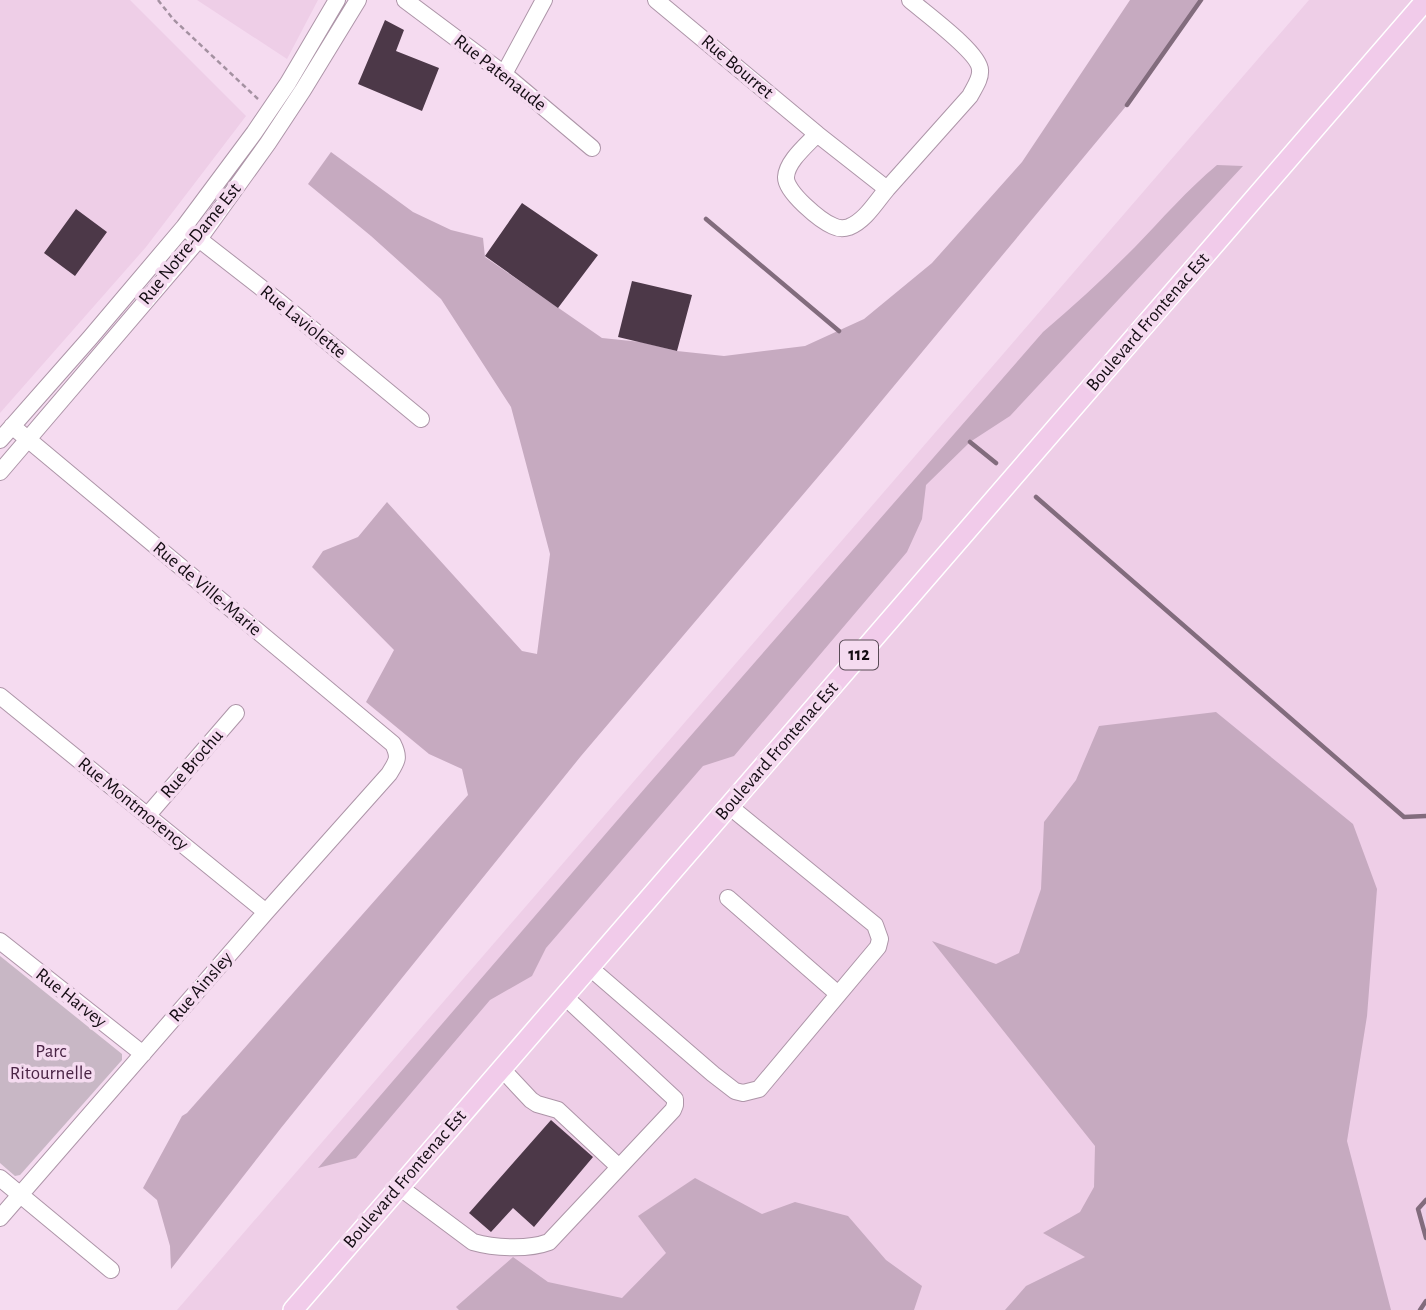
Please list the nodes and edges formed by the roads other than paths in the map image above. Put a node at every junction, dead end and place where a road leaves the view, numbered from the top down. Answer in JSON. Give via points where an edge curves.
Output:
{"nodes":[{"id":1,"x":337,"y":0,"type":"edge"},
{"id":2,"x":358,"y":0,"type":"edge"},
{"id":3,"x":405,"y":0,"type":"edge"},
{"id":4,"x":544,"y":0,"type":"edge"},
{"id":5,"x":656,"y":0,"type":"edge"},
{"id":6,"x":910,"y":0,"type":"edge"},
{"id":7,"x":1426,"y":0,"type":"edge"},
{"id":8,"x":504,"y":74,"type":"junction"},
{"id":9,"x":817,"y":134,"type":"junction"},
{"id":10,"x":592,"y":148,"type":"dead end"},
{"id":11,"x":887,"y":189,"type":"junction"},
{"id":12,"x":184,"y":228,"type":"junction"},
{"id":13,"x":199,"y":239,"type":"junction"},
{"id":14,"x":120,"y":303,"type":"junction"},
{"id":15,"x":133,"y":315,"type":"junction"},
{"id":16,"x":421,"y":419,"type":"dead end"},
{"id":17,"x":12,"y":426,"type":"junction"},
{"id":18,"x":0,"y":440,"type":"edge"},
{"id":19,"x":28,"y":440,"type":"junction"},
{"id":20,"x":0,"y":472,"type":"edge"},
{"id":21,"x":0,"y":696,"type":"edge"},
{"id":22,"x":236,"y":713,"type":"dead end"},
{"id":23,"x":398,"y":754,"type":"joint"},
{"id":24,"x":729,"y":806,"type":"junction"},
{"id":25,"x":147,"y":816,"type":"junction"},
{"id":26,"x":728,"y":898,"type":"dead end"},
{"id":27,"x":266,"y":912,"type":"junction"},
{"id":28,"x":0,"y":941,"type":"edge"},
{"id":29,"x":589,"y":967,"type":"junction"},
{"id":30,"x":838,"y":994,"type":"junction"},
{"id":31,"x":564,"y":996,"type":"junction"},
{"id":32,"x":143,"y":1055,"type":"junction"},
{"id":33,"x":501,"y":1068,"type":"junction"},
{"id":34,"x":619,"y":1167,"type":"junction"},
{"id":35,"x":0,"y":1178,"type":"edge"},
{"id":36,"x":398,"y":1186,"type":"junction"},
{"id":37,"x":20,"y":1194,"type":"junction"},
{"id":38,"x":0,"y":1218,"type":"edge"},
{"id":39,"x":111,"y":1270,"type":"dead end"},
{"id":40,"x":293,"y":1310,"type":"edge"}],
"edges":[{"from":1,"to":12,"type":"street","name":"Rue Notre-Dame Est","via":[[275,103]]},
{"from":2,"to":13,"type":"street","name":"Rue Notre-Dame Est","via":[[268,143]]},
{"from":3,"to":8,"type":"street","name":"Rue Patenaude"},
{"from":4,"to":8,"type":"street"},
{"from":5,"to":9,"type":"street","name":"Rue Bourret"},
{"from":6,"to":11,"type":"street","via":[[969,50],[981,71],[970,96]]},
{"from":7,"to":24,"type":"main road","name":"Boulevard Frontenac Est","number":"112"},
{"from":8,"to":10,"type":"street","name":"Rue Patenaude"},
{"from":9,"to":11,"type":"street","name":"Rue Bourret"},
{"from":9,"to":11,"type":"street","via":[[790,165],[786,177],[796,198],[831,226],[851,226]]},
{"from":12,"to":13,"type":"street","name":"Rue Laviolette"},
{"from":12,"to":14,"type":"street","name":"Rue Notre-Dame Est"},
{"from":13,"to":15,"type":"street","name":"Rue Notre-Dame Est"},
{"from":13,"to":16,"type":"street","name":"Rue Laviolette"},
{"from":14,"to":15,"type":"street"},
{"from":14,"to":17,"type":"street","name":"Rue Notre-Dame Est"},
{"from":15,"to":19,"type":"street","name":"Rue Notre-Dame Est"},
{"from":17,"to":18,"type":"street","name":"Rue Notre-Dame Est"},
{"from":17,"to":19,"type":"street","name":"Rue de Ville-Marie"},
{"from":19,"to":20,"type":"street","name":"Rue Notre-Dame Est"},
{"from":19,"to":23,"type":"street","name":"Rue de Ville-Marie","via":[[393,744]]},
{"from":21,"to":25,"type":"street","name":"Rue Montmorency"},
{"from":22,"to":25,"type":"street","name":"Rue Brochu"},
{"from":23,"to":27,"type":"street","name":"Rue Ainsley","via":[[389,774]]},
{"from":24,"to":29,"type":"main road","name":"Boulevard Frontenac Est","number":"112"},
{"from":24,"to":30,"type":"street","via":[[875,925],[878,947]]},
{"from":25,"to":27,"type":"street","name":"Rue Montmorency"},
{"from":26,"to":30,"type":"street"},
{"from":27,"to":32,"type":"street","name":"Rue Ainsley"},
{"from":28,"to":32,"type":"street","name":"Rue Harvey"},
{"from":29,"to":30,"type":"street","via":[[713,1074],[743,1093],[758,1089]]},
{"from":29,"to":31,"type":"main road","name":"Boulevard Frontenac Est","number":"112"},
{"from":31,"to":33,"type":"main road","name":"Boulevard Frontenac Est","number":"112"},
{"from":31,"to":34,"type":"street","via":[[675,1099],[673,1110]]},
{"from":32,"to":37,"type":"street","name":"Rue Ainsley"},
{"from":33,"to":34,"type":"street","via":[[531,1100],[558,1110]]},
{"from":33,"to":36,"type":"main road","name":"Boulevard Frontenac Est","number":"112"},
{"from":34,"to":36,"type":"street","via":[[549,1242],[536,1247],[473,1242]]},
{"from":35,"to":37,"type":"street"},
{"from":36,"to":40,"type":"main road","name":"Boulevard Frontenac Est","number":"112"},
{"from":37,"to":38,"type":"street","name":"Rue Ainsley"},
{"from":37,"to":39,"type":"street"}]}
